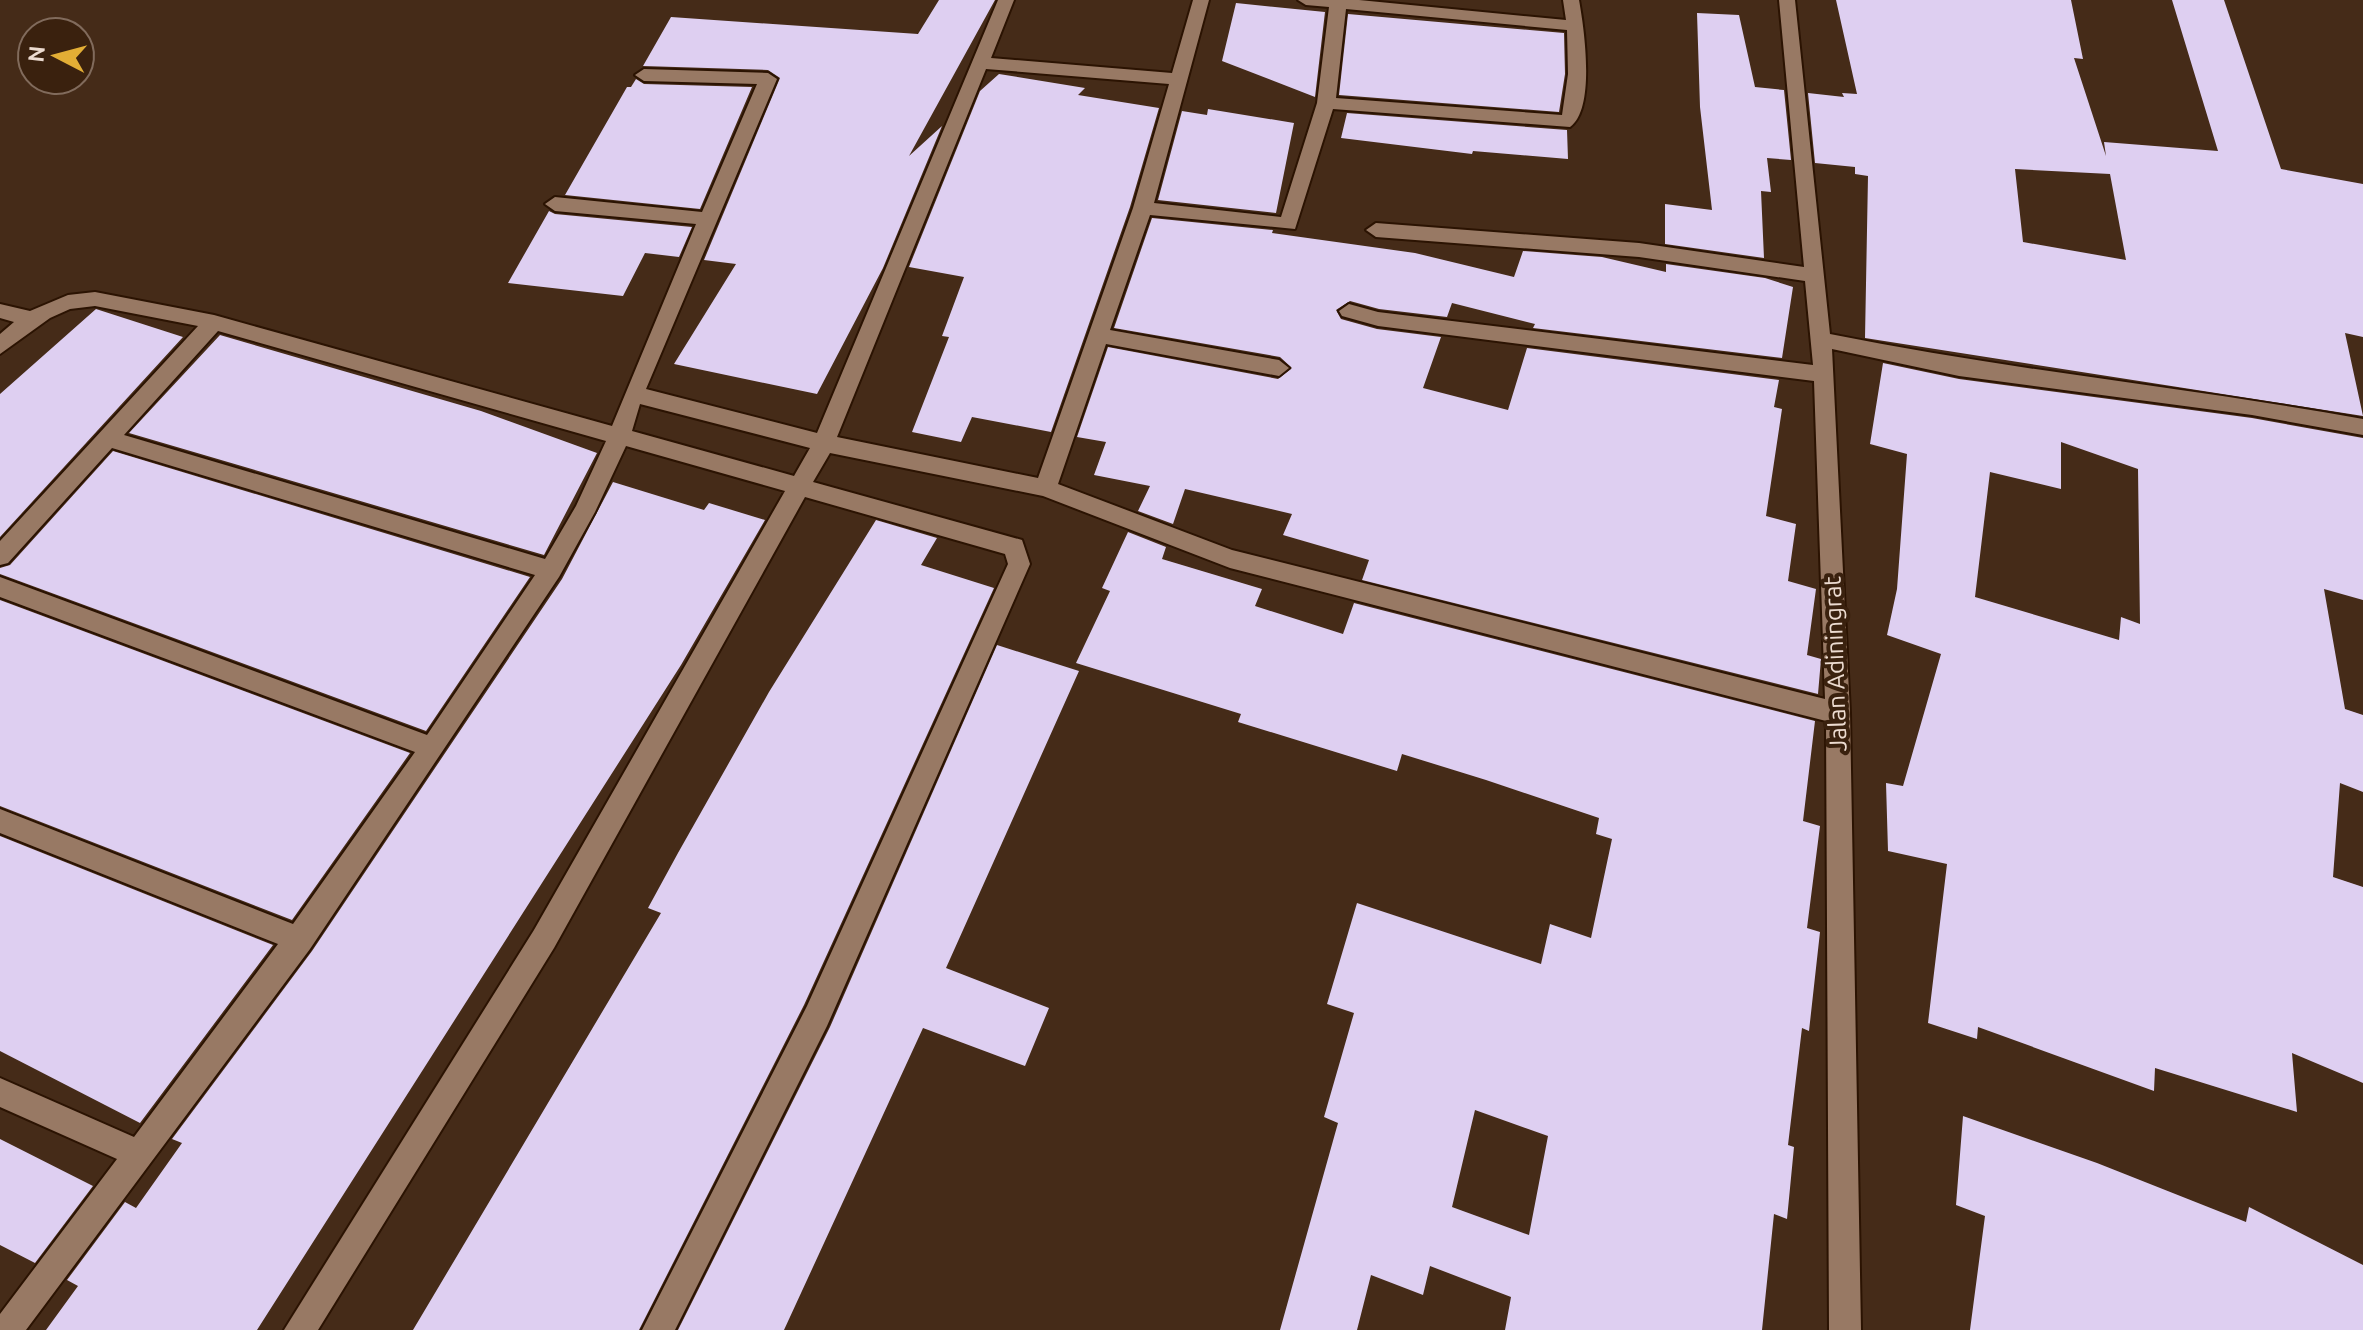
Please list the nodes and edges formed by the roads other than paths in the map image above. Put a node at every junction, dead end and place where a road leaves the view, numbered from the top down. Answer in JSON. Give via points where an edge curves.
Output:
{"nodes":[{"id":1,"x":1006,"y":0,"type":"edge"},
{"id":2,"x":1201,"y":0,"type":"edge"},
{"id":3,"x":1306,"y":0,"type":"edge"},
{"id":4,"x":1571,"y":0,"type":"edge"},
{"id":5,"x":1787,"y":0,"type":"edge"},
{"id":6,"x":1338,"y":4,"type":"junction"},
{"id":7,"x":1577,"y":26,"type":"junction"},
{"id":8,"x":981,"y":63,"type":"junction"},
{"id":9,"x":644,"y":75,"type":"dead end"},
{"id":10,"x":1179,"y":79,"type":"junction"},
{"id":11,"x":1326,"y":103,"type":"junction"},
{"id":12,"x":555,"y":204,"type":"dead end"},
{"id":13,"x":1143,"y":208,"type":"junction"},
{"id":14,"x":709,"y":219,"type":"junction"},
{"id":15,"x":1376,"y":230,"type":"dead end"},
{"id":16,"x":1816,"y":276,"type":"junction"},
{"id":17,"x":0,"y":311,"type":"edge"},
{"id":18,"x":1349,"y":311,"type":"dead end"},
{"id":19,"x":29,"y":318,"type":"junction"},
{"id":20,"x":214,"y":322,"type":"junction"},
{"id":21,"x":1096,"y":335,"type":"junction"},
{"id":22,"x":1818,"y":339,"type":"junction"},
{"id":23,"x":0,"y":346,"type":"edge"},
{"id":24,"x":1279,"y":368,"type":"dead end"},
{"id":25,"x":1824,"y":374,"type":"junction"},
{"id":26,"x":633,"y":394,"type":"junction"},
{"id":27,"x":2363,"y":427,"type":"edge"},
{"id":28,"x":622,"y":435,"type":"junction"},
{"id":29,"x":106,"y":438,"type":"junction"},
{"id":30,"x":824,"y":443,"type":"junction"},
{"id":31,"x":796,"y":486,"type":"junction"},
{"id":32,"x":1045,"y":488,"type":"junction"},
{"id":33,"x":1,"y":554,"type":"edge"},
{"id":34,"x":551,"y":570,"type":"junction"},
{"id":35,"x":0,"y":587,"type":"edge"},
{"id":36,"x":1838,"y":713,"type":"junction"},
{"id":37,"x":433,"y":748,"type":"junction"},
{"id":38,"x":0,"y":821,"type":"edge"},
{"id":39,"x":300,"y":940,"type":"junction"},
{"id":40,"x":0,"y":1092,"type":"edge"},
{"id":41,"x":138,"y":1154,"type":"junction"},
{"id":42,"x":7,"y":1330,"type":"edge"},
{"id":43,"x":300,"y":1330,"type":"edge"},
{"id":44,"x":658,"y":1330,"type":"edge"},
{"id":45,"x":1845,"y":1330,"type":"edge"}],
"edges":[{"from":1,"to":8,"type":"street"},
{"from":2,"to":10,"type":"street"},
{"from":3,"to":6,"type":"street"},
{"from":4,"to":7,"type":"street"},
{"from":5,"to":16,"type":"street","name":"Jalan Adiningrat"},
{"from":6,"to":7,"type":"street"},
{"from":6,"to":11,"type":"street"},
{"from":7,"to":11,"type":"street","via":[[1577,88],[1571,118],[1564,123]]},
{"from":8,"to":10,"type":"street"},
{"from":8,"to":30,"type":"street"},
{"from":9,"to":14,"type":"street","via":[[768,79]]},
{"from":10,"to":13,"type":"street"},
{"from":11,"to":13,"type":"street","via":[[1288,224]]},
{"from":12,"to":14,"type":"street"},
{"from":13,"to":21,"type":"street"},
{"from":14,"to":26,"type":"street"},
{"from":15,"to":16,"type":"street","via":[[1639,250]]},
{"from":16,"to":22,"type":"street","name":"Jalan Adiningrat"},
{"from":17,"to":19,"type":"street"},
{"from":18,"to":25,"type":"street","via":[[1378,319]]},
{"from":19,"to":20,"type":"street","via":[[95,299]]},
{"from":19,"to":23,"type":"street"},
{"from":20,"to":28,"type":"street"},
{"from":20,"to":29,"type":"street"},
{"from":21,"to":24,"type":"street"},
{"from":21,"to":32,"type":"street"},
{"from":22,"to":25,"type":"street","name":"Jalan Adiningrat"},
{"from":22,"to":27,"type":"street","via":[[1959,368]]},
{"from":25,"to":36,"type":"street","name":"Jalan Adiningrat"},
{"from":26,"to":28,"type":"street"},
{"from":26,"to":30,"type":"street"},
{"from":28,"to":31,"type":"street"},
{"from":28,"to":34,"type":"street"},
{"from":29,"to":33,"type":"street"},
{"from":29,"to":34,"type":"street"},
{"from":30,"to":31,"type":"street"},
{"from":30,"to":32,"type":"street"},
{"from":31,"to":43,"type":"street","via":[[544,939]]},
{"from":31,"to":44,"type":"street","via":[[1014,547],[1019,564],[817,1016]]},
{"from":32,"to":36,"type":"street","via":[[1230,559]]},
{"from":34,"to":37,"type":"street"},
{"from":35,"to":37,"type":"street"},
{"from":36,"to":45,"type":"street","name":"Jalan Adiningrat"},
{"from":37,"to":39,"type":"street"},
{"from":38,"to":39,"type":"street"},
{"from":39,"to":41,"type":"street"},
{"from":40,"to":41,"type":"street"},
{"from":41,"to":42,"type":"street"}]}
